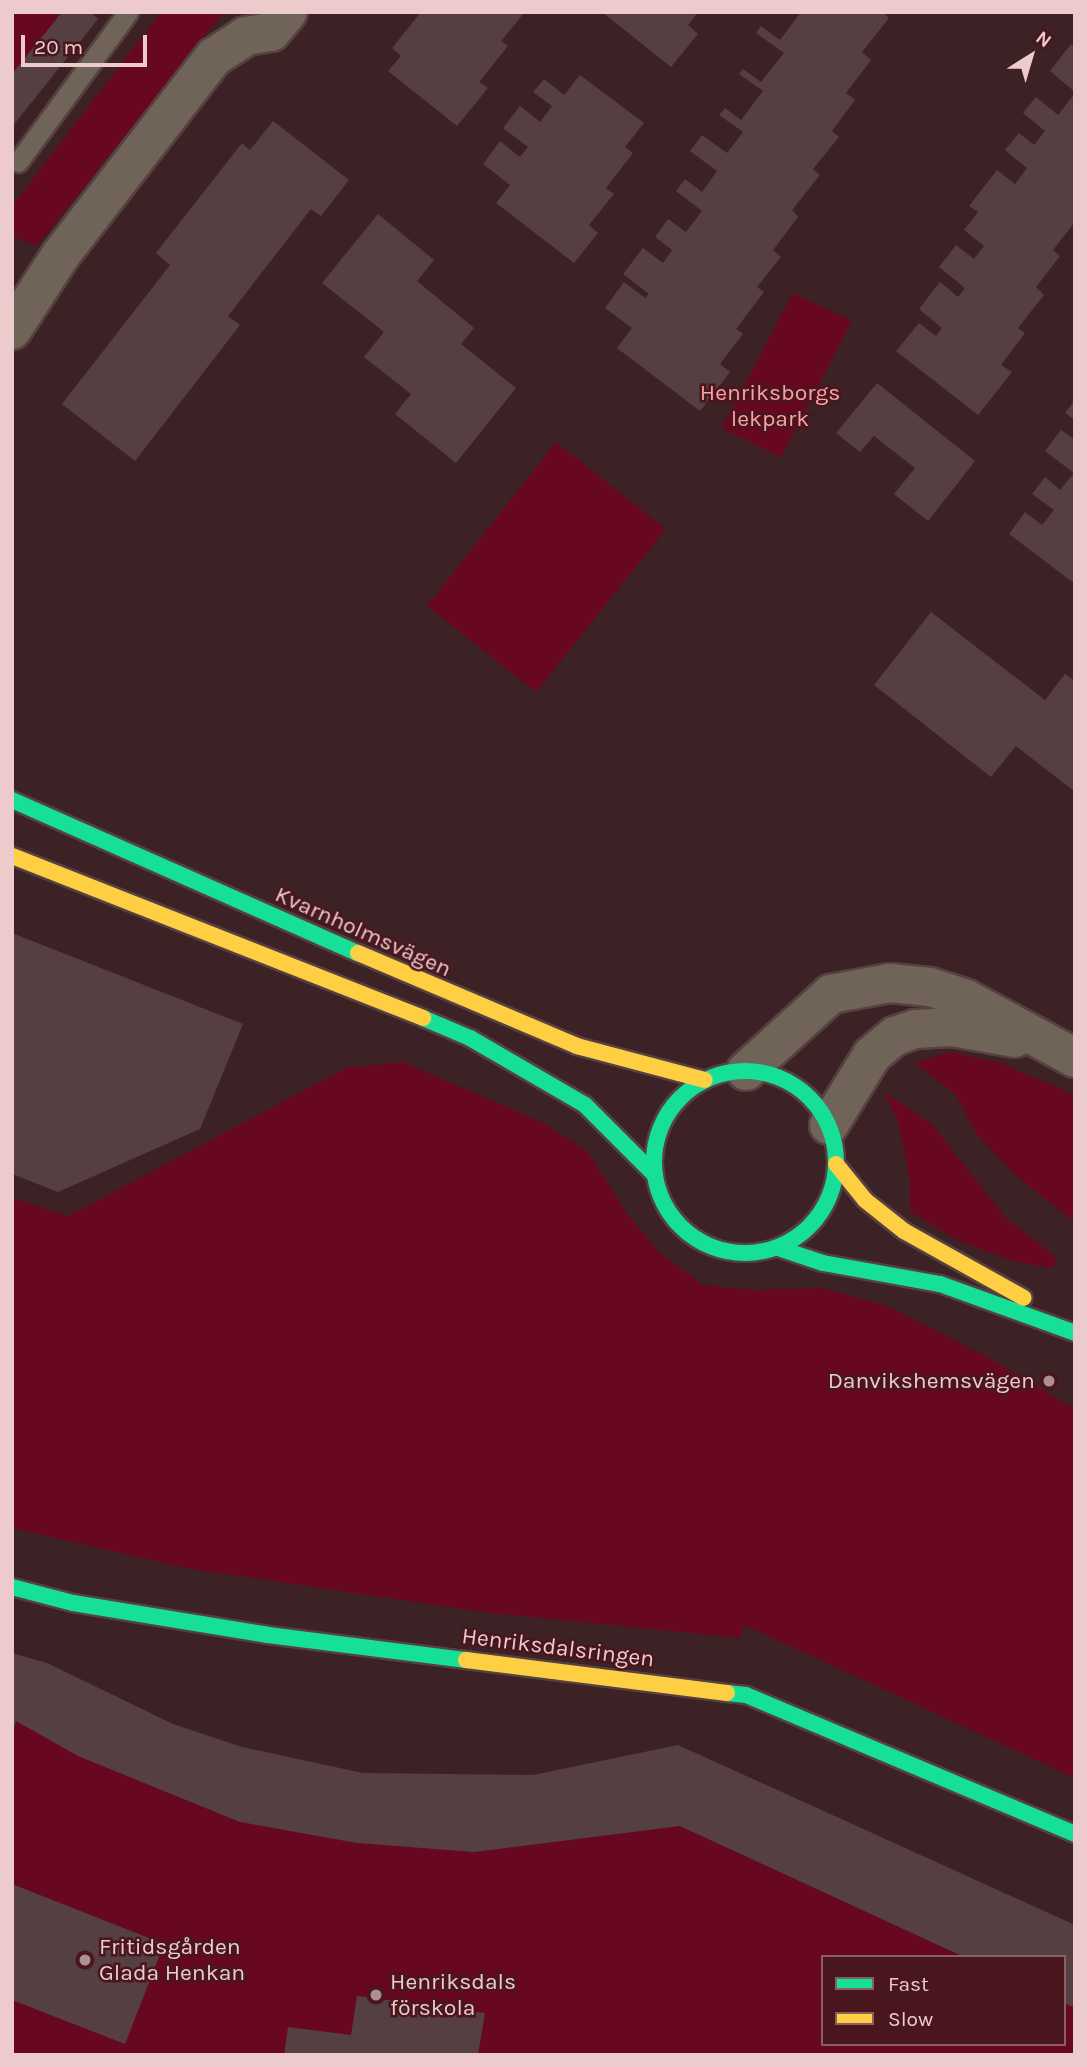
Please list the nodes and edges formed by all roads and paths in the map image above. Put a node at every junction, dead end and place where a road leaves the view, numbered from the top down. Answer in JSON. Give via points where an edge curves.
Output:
{"nodes":[{"id":1,"x":128,"y":12,"type":"edge"},
{"id":2,"x":288,"y":12,"type":"edge"},
{"id":3,"x":18,"y":162,"type":"dead end"},
{"id":4,"x":12,"y":330,"type":"edge"},
{"id":5,"x":12,"y":800,"type":"edge"},
{"id":6,"x":12,"y":856,"type":"edge"},
{"id":7,"x":1060,"y":1051,"type":"edge"},
{"id":8,"x":746,"y":1071,"type":"junction"},
{"id":9,"x":705,"y":1080,"type":"junction"},
{"id":10,"x":829,"y":1125,"type":"junction"},
{"id":11,"x":836,"y":1164,"type":"junction"},
{"id":12,"x":655,"y":1175,"type":"junction"},
{"id":13,"x":778,"y":1248,"type":"junction"},
{"id":14,"x":1056,"y":1324,"type":"junction"},
{"id":15,"x":1075,"y":1333,"type":"edge"},
{"id":16,"x":12,"y":1587,"type":"edge"},
{"id":17,"x":1075,"y":1834,"type":"edge"}],
"edges":[{"from":1,"to":3,"type":"lane"},
{"from":2,"to":4,"type":"street","via":[[271,32],[246,36],[214,57],[60,256]]},
{"from":5,"to":9,"type":"street","name":"Kvarnholmsvägen","via":[[529,1028],[576,1046]]},
{"from":6,"to":12,"type":"street","name":"Kvarnholmsvägen","via":[[250,946],[470,1038],[585,1105]]},
{"from":7,"to":8,"type":"street","via":[[966,999],[930,987],[890,982],[831,994]]},
{"from":7,"to":10,"type":"street","via":[[952,1027],[895,1036],[872,1055]]},
{"from":8,"to":9,"type":"street","name":"Kvarnholmsvägen"},
{"from":8,"to":10,"type":"street","name":"Kvarnholmsvägen","via":[[784,1079],[812,1099]]},
{"from":9,"to":12,"type":"street","name":"Kvarnholmsvägen","via":[[680,1097],[664,1120],[655,1147]]},
{"from":10,"to":11,"type":"street","name":"Kvarnholmsvägen"},
{"from":11,"to":13,"type":"street","name":"Kvarnholmsvägen","via":[[829,1199],[816,1219]]},
{"from":11,"to":14,"type":"street","name":"Kvarnholmsvägen","via":[[865,1200],[904,1231],[1009,1286]]},
{"from":12,"to":13,"type":"street","name":"Kvarnholmsvägen","via":[[666,1207],[689,1234],[721,1250],[753,1253]]},
{"from":13,"to":14,"type":"street","name":"Kvarnholmsvägen","via":[[822,1263],[940,1284],[995,1307]]},
{"from":14,"to":15,"type":"street","name":"Kvarnholmsvägen"},
{"from":16,"to":17,"type":"street","name":"Henriksdalsringen","via":[[73,1603],[268,1635],[746,1695]]}]}
